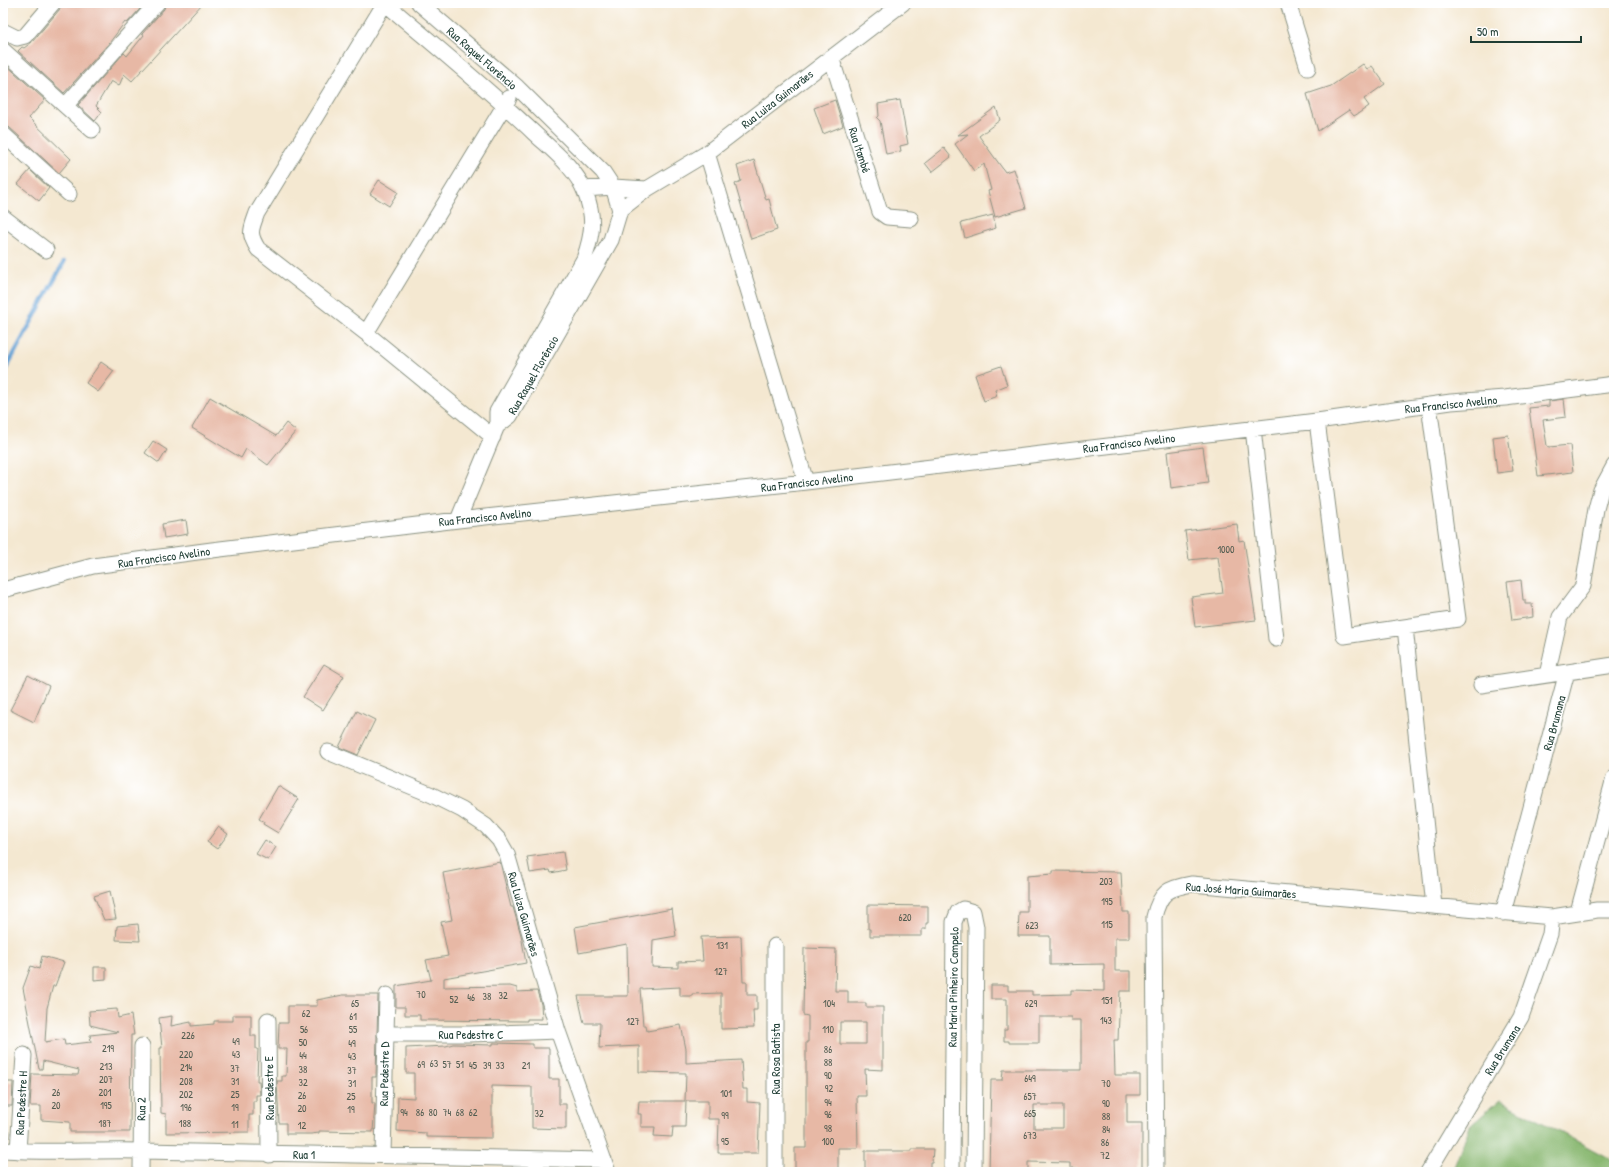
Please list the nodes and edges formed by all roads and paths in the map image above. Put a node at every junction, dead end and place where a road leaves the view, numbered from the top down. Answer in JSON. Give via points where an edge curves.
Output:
{"nodes":[{"id":1,"x":53,"y":3,"type":"edge"},
{"id":2,"x":385,"y":3,"type":"edge"},
{"id":3,"x":420,"y":3,"type":"edge"},
{"id":4,"x":903,"y":3,"type":"edge"},
{"id":5,"x":1288,"y":3,"type":"edge"},
{"id":6,"x":151,"y":5,"type":"edge"},
{"id":7,"x":5,"y":40,"type":"edge"},
{"id":8,"x":831,"y":57,"type":"junction"},
{"id":9,"x":1308,"y":68,"type":"dead end"},
{"id":10,"x":517,"y":88,"type":"junction"},
{"id":11,"x":66,"y":105,"type":"junction"},
{"id":12,"x":504,"y":105,"type":"junction"},
{"id":13,"x":92,"y":130,"type":"dead end"},
{"id":14,"x":3,"y":134,"type":"edge"},
{"id":15,"x":707,"y":153,"type":"junction"},
{"id":16,"x":613,"y":187,"type":"junction"},
{"id":17,"x":584,"y":189,"type":"junction"},
{"id":18,"x":647,"y":189,"type":"junction"},
{"id":19,"x":69,"y":194,"type":"dead end"},
{"id":20,"x":620,"y":210,"type":"junction"},
{"id":21,"x":3,"y":217,"type":"edge"},
{"id":22,"x":911,"y":219,"type":"dead end"},
{"id":23,"x":46,"y":250,"type":"dead end"},
{"id":24,"x":366,"y":332,"type":"junction"},
{"id":25,"x":1614,"y":384,"type":"edge"},
{"id":26,"x":1429,"y":405,"type":"junction"},
{"id":27,"x":1317,"y":420,"type":"junction"},
{"id":28,"x":1253,"y":428,"type":"junction"},
{"id":29,"x":495,"y":431,"type":"junction"},
{"id":30,"x":1614,"y":466,"type":"edge"},
{"id":31,"x":806,"y":482,"type":"junction"},
{"id":32,"x":458,"y":520,"type":"junction"},
{"id":33,"x":3,"y":590,"type":"edge"},
{"id":34,"x":1405,"y":627,"type":"junction"},
{"id":35,"x":1276,"y":639,"type":"dead end"},
{"id":36,"x":1614,"y":665,"type":"edge"},
{"id":37,"x":1567,"y":672,"type":"junction"},
{"id":38,"x":1547,"y":675,"type":"junction"},
{"id":39,"x":1481,"y":686,"type":"dead end"},
{"id":40,"x":328,"y":752,"type":"dead end"},
{"id":41,"x":1614,"y":778,"type":"edge"},
{"id":42,"x":1434,"y":906,"type":"junction"},
{"id":43,"x":1614,"y":910,"type":"edge"},
{"id":44,"x":1578,"y":912,"type":"junction"},
{"id":45,"x":1503,"y":913,"type":"junction"},
{"id":46,"x":1552,"y":917,"type":"junction"},
{"id":47,"x":775,"y":946,"type":"dead end"},
{"id":48,"x":387,"y":995,"type":"dead end"},
{"id":49,"x":268,"y":1020,"type":"dead end"},
{"id":50,"x":558,"y":1031,"type":"junction"},
{"id":51,"x":385,"y":1034,"type":"junction"},
{"id":52,"x":142,"y":1046,"type":"dead end"},
{"id":53,"x":24,"y":1056,"type":"dead end"},
{"id":54,"x":974,"y":1130,"type":"junction"},
{"id":55,"x":952,"y":1131,"type":"junction"},
{"id":56,"x":3,"y":1150,"type":"edge"},
{"id":57,"x":141,"y":1150,"type":"junction"},
{"id":58,"x":18,"y":1151,"type":"junction"},
{"id":59,"x":269,"y":1154,"type":"junction"},
{"id":60,"x":383,"y":1154,"type":"junction"},
{"id":61,"x":606,"y":1166,"type":"edge"},
{"id":62,"x":141,"y":1172,"type":"edge"},
{"id":63,"x":775,"y":1172,"type":"edge"},
{"id":64,"x":952,"y":1172,"type":"edge"},
{"id":65,"x":974,"y":1172,"type":"edge"},
{"id":66,"x":1156,"y":1172,"type":"edge"},
{"id":67,"x":1428,"y":1172,"type":"edge"}],
"edges":[{"from":1,"to":7,"type":"street","via":[[25,36]]},
{"from":2,"to":12,"type":"street","name":"Rua Raquel Florêncio"},
{"from":2,"to":24,"type":"street","via":[[257,213],[251,238],[258,249]]},
{"from":3,"to":10,"type":"street","name":"Rua Raquel Florêncio"},
{"from":4,"to":8,"type":"street","name":"Rua Luiza Guimarães"},
{"from":5,"to":9,"type":"street"},
{"from":6,"to":11,"type":"street"},
{"from":7,"to":11,"type":"street"},
{"from":8,"to":15,"type":"street","name":"Rua Luiza Guimarães"},
{"from":8,"to":22,"type":"street","name":"Rua Itambé","via":[[880,212],[888,217]]},
{"from":10,"to":12,"type":"street"},
{"from":10,"to":16,"type":"street","name":"Rua Raquel Florêncio","via":[[603,172]]},
{"from":11,"to":13,"type":"street"},
{"from":12,"to":17,"type":"street","name":"Rua Raquel Florêncio","via":[[568,165]]},
{"from":12,"to":24,"type":"street"},
{"from":14,"to":19,"type":"street"},
{"from":15,"to":18,"type":"street","name":"Rua Luiza Guimarães"},
{"from":15,"to":31,"type":"street"},
{"from":16,"to":17,"type":"street"},
{"from":16,"to":18,"type":"street"},
{"from":16,"to":20,"type":"street","name":"Rua Raquel Florêncio"},
{"from":17,"to":29,"type":"street","name":"Rua Raquel Florêncio","via":[[593,222],[591,240],[584,259],[497,412]]},
{"from":18,"to":20,"type":"street","name":"Rua Luiza Guimarães"},
{"from":20,"to":29,"type":"street","name":"Rua Raquel Florêncio","via":[[611,240],[510,416]]},
{"from":21,"to":23,"type":"street"},
{"from":24,"to":29,"type":"street"},
{"from":25,"to":26,"type":"street","name":"Rua Francisco Avelino"},
{"from":26,"to":27,"type":"street","name":"Rua Francisco Avelino"},
{"from":26,"to":34,"type":"street","via":[[1458,619]]},
{"from":27,"to":28,"type":"street","name":"Rua Francisco Avelino"},
{"from":27,"to":34,"type":"street","via":[[1344,636]]},
{"from":28,"to":31,"type":"street","name":"Rua Francisco Avelino"},
{"from":28,"to":35,"type":"street"},
{"from":29,"to":32,"type":"street"},
{"from":30,"to":38,"type":"street","via":[[1601,490],[1596,509],[1583,586],[1560,617]]},
{"from":31,"to":32,"type":"street","name":"Rua Francisco Avelino"},
{"from":32,"to":33,"type":"street","name":"Rua Francisco Avelino","via":[[93,566]]},
{"from":34,"to":42,"type":"street"},
{"from":36,"to":37,"type":"street"},
{"from":37,"to":38,"type":"street"},
{"from":37,"to":45,"type":"street","name":"Rua Brumana"},
{"from":38,"to":39,"type":"street"},
{"from":40,"to":50,"type":"street","name":"Rua Luiza Guimarães","via":[[456,807],[486,826],[499,840],[507,854]]},
{"from":41,"to":44,"type":"street"},
{"from":42,"to":45,"type":"street","name":"Rua José Maria Guimarães"},
{"from":42,"to":66,"type":"street","name":"Rua José Maria Guimarães","via":[[1192,884],[1168,890],[1157,906],[1154,917]]},
{"from":43,"to":44,"type":"street","name":"Rua José Maria Guimarães"},
{"from":44,"to":46,"type":"street","name":"Rua José Maria Guimarães"},
{"from":45,"to":46,"type":"street","name":"Rua José Maria Guimarães"},
{"from":46,"to":67,"type":"street","name":"Rua Brumana","via":[[1550,934],[1521,1017]]},
{"from":47,"to":63,"type":"street","name":"Rua Rosa Batista"},
{"from":48,"to":51,"type":"street","name":"Rua Pedestre D"},
{"from":49,"to":59,"type":"street","name":"Rua Pedestre E"},
{"from":50,"to":51,"type":"street","name":"Rua Pedestre C"},
{"from":50,"to":61,"type":"street","name":"Rua Luiza Guimarães"},
{"from":51,"to":60,"type":"street","name":"Rua Pedestre D"},
{"from":52,"to":57,"type":"street","name":"Rua 2"},
{"from":53,"to":58,"type":"street","name":"Rua Pedestre H"},
{"from":54,"to":55,"type":"street"},
{"from":54,"to":55,"type":"street","name":"Rua Maria Pinheiro Campelo","via":[[976,927],[973,912],[963,908],[958,912],[954,922]]},
{"from":54,"to":65,"type":"street","name":"Rua Maria Pinheiro Campelo"},
{"from":55,"to":64,"type":"street","name":"Rua Maria Pinheiro Campelo"},
{"from":56,"to":58,"type":"street","name":"Rua 1"},
{"from":57,"to":58,"type":"street","name":"Rua 1"},
{"from":57,"to":59,"type":"street","name":"Rua 1"},
{"from":57,"to":62,"type":"street","name":"Rua 2"},
{"from":59,"to":60,"type":"street","name":"Rua 1"},
{"from":60,"to":61,"type":"street","name":"Rua 1"}]}
